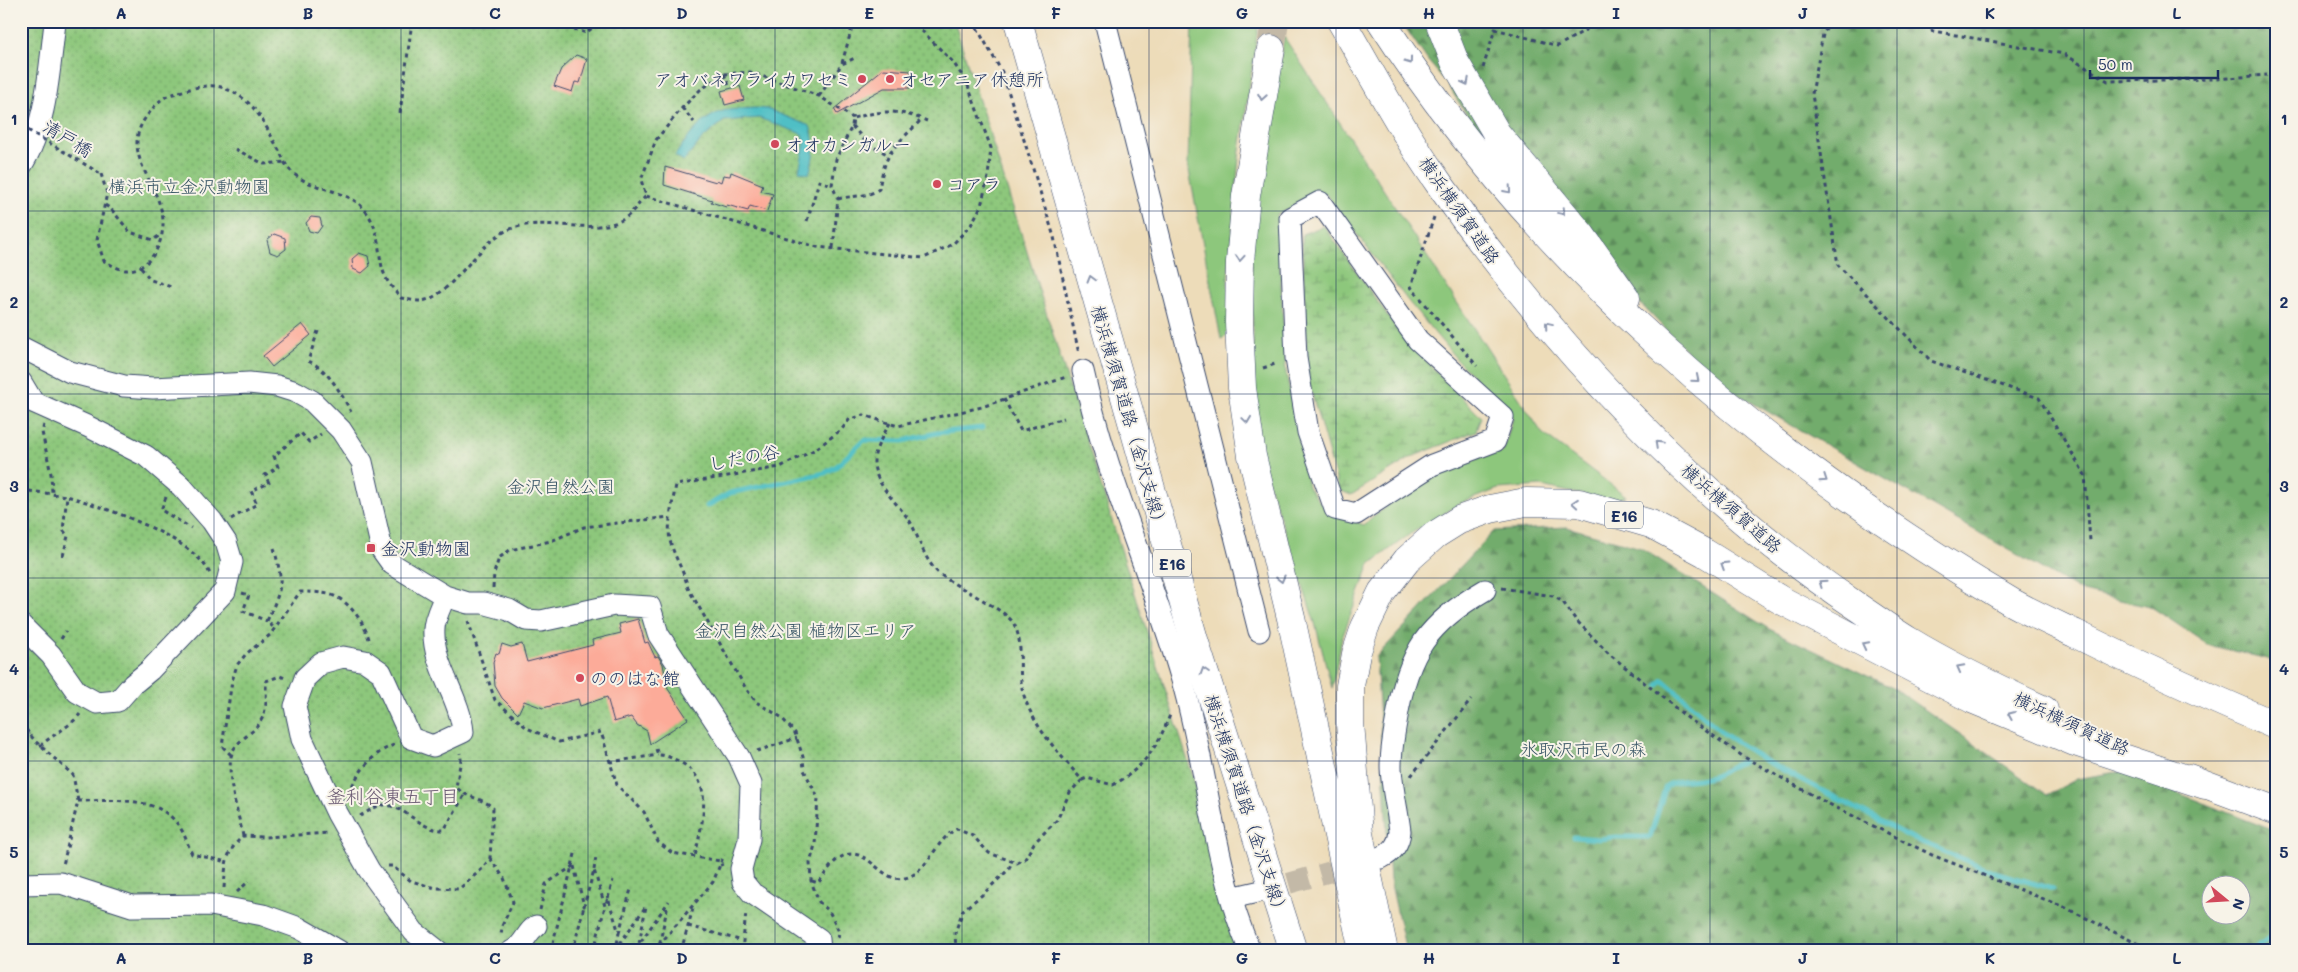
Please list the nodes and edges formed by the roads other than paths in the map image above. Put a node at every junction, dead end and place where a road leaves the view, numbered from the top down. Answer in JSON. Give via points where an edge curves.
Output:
{"nodes":[{"id":1,"x":1008,"y":21,"type":"edge"},
{"id":2,"x":1018,"y":21,"type":"edge"},
{"id":3,"x":1105,"y":21,"type":"edge"},
{"id":4,"x":1342,"y":21,"type":"edge"},
{"id":5,"x":1381,"y":21,"type":"edge"},
{"id":6,"x":1439,"y":21,"type":"edge"},
{"id":7,"x":55,"y":23,"type":"dead end"},
{"id":8,"x":1271,"y":49,"type":"tunnel mouth"},
{"id":9,"x":21,"y":166,"type":"edge"},
{"id":10,"x":1060,"y":172,"type":"junction"},
{"id":11,"x":1664,"y":351,"type":"junction"},
{"id":12,"x":22,"y":353,"type":"edge"},
{"id":13,"x":1083,"y":371,"type":"road end"},
{"id":14,"x":21,"y":382,"type":"edge"},
{"id":15,"x":1503,"y":417,"type":"joint"},
{"id":16,"x":1485,"y":590,"type":"road end"},
{"id":17,"x":445,"y":596,"type":"junction"},
{"id":18,"x":21,"y":626,"type":"edge"},
{"id":19,"x":1258,"y":631,"type":"dead end"},
{"id":20,"x":2276,"y":726,"type":"edge"},
{"id":21,"x":2205,"y":785,"type":"junction"},
{"id":22,"x":2268,"y":808,"type":"edge"},
{"id":23,"x":1382,"y":858,"type":"tunnel mouth"},
{"id":24,"x":21,"y":884,"type":"edge"},
{"id":25,"x":1257,"y":892,"type":"tunnel mouth"},
{"id":26,"x":1232,"y":898,"type":"junction"},
{"id":27,"x":536,"y":926,"type":"road end"},
{"id":28,"x":829,"y":946,"type":"edge"},
{"id":29,"x":506,"y":947,"type":"edge"},
{"id":30,"x":338,"y":951,"type":"edge"},
{"id":31,"x":438,"y":951,"type":"edge"},
{"id":32,"x":1250,"y":951,"type":"edge"},
{"id":33,"x":1293,"y":951,"type":"edge"},
{"id":34,"x":1364,"y":951,"type":"edge"},
{"id":35,"x":1384,"y":951,"type":"edge"}],
"edges":[{"from":1,"to":10,"type":"highway","number":"E16"},
{"from":2,"to":10,"type":"highway","number":"E16"},
{"from":3,"to":19,"type":"lane"},
{"from":21,"to":4,"type":"highway","name":"横浜横須賀道路","number":"E16","one_way":true,"via":[[2019,698],[1909,641],[1817,579],[1693,476],[1622,408],[1504,272],[1438,183]]},
{"from":5,"to":11,"type":"highway","one_way":true,"via":[[1474,150],[1528,214],[1596,287]]},
{"from":6,"to":11,"type":"highway","one_way":true,"via":[[1455,62],[1497,134],[1582,236]]},
{"from":7,"to":9,"type":"lane","via":[[45,100],[31,151]]},
{"from":8,"to":34,"type":"highway","one_way":true,"via":[[1246,196],[1240,262],[1242,388],[1252,456]]},
{"from":33,"to":10,"type":"highway","name":"横浜横須賀道路（金沢支線）","number":"E16","one_way":true,"via":[[1195,643]]},
{"from":11,"to":20,"type":"highway","one_way":true,"via":[[1813,472],[2015,604],[2170,680]]},
{"from":12,"to":17,"type":"lane","via":[[70,372],[124,386],[153,388],[249,383],[278,386],[312,401],[346,422],[362,462],[382,550],[401,571]]},
{"from":13,"to":26,"type":"lane","via":[[1098,434],[1182,680],[1224,876]]},
{"from":14,"to":18,"type":"lane","via":[[33,402],[146,456],[182,486],[226,542],[232,562],[225,591],[118,701],[97,703],[77,692],[51,655]]},
{"from":15,"to":15,"type":"lane","via":[[1495,441],[1432,465],[1356,514],[1335,509],[1308,432],[1296,358],[1290,218],[1320,202],[1418,340]]},
{"from":16,"to":23,"type":"lane","via":[[1460,604],[1436,624],[1416,652],[1400,701],[1391,767],[1400,840],[1390,854]]},
{"from":17,"to":28,"type":"lane","via":[[509,610],[526,620],[542,620],[614,605],[650,607],[658,634],[739,757],[751,784],[748,839],[741,870],[743,882],[752,893]]},
{"from":17,"to":31,"type":"lane","via":[[433,628],[436,656],[462,718],[462,732],[433,746],[412,738],[381,672],[365,661],[344,657],[321,663],[305,678],[295,706],[302,739],[369,870],[414,932]]},
{"from":21,"to":22,"type":"highway","name":"横浜横須賀道路","number":"E16"},
{"from":21,"to":35,"type":"highway","number":"E16","one_way":true,"via":[[2075,742],[1972,699],[1779,600],[1652,524],[1579,503],[1526,502],[1490,509],[1459,520],[1435,535],[1407,560],[1382,592],[1356,654],[1350,686],[1350,723],[1359,834]]},
{"from":24,"to":30,"type":"lane","via":[[61,883],[132,906],[222,906],[282,920]]},
{"from":25,"to":26,"type":"lane"},
{"from":26,"to":32,"type":"lane","via":[[1236,918]]},
{"from":27,"to":29,"type":"lane","via":[[518,949]]}]}
